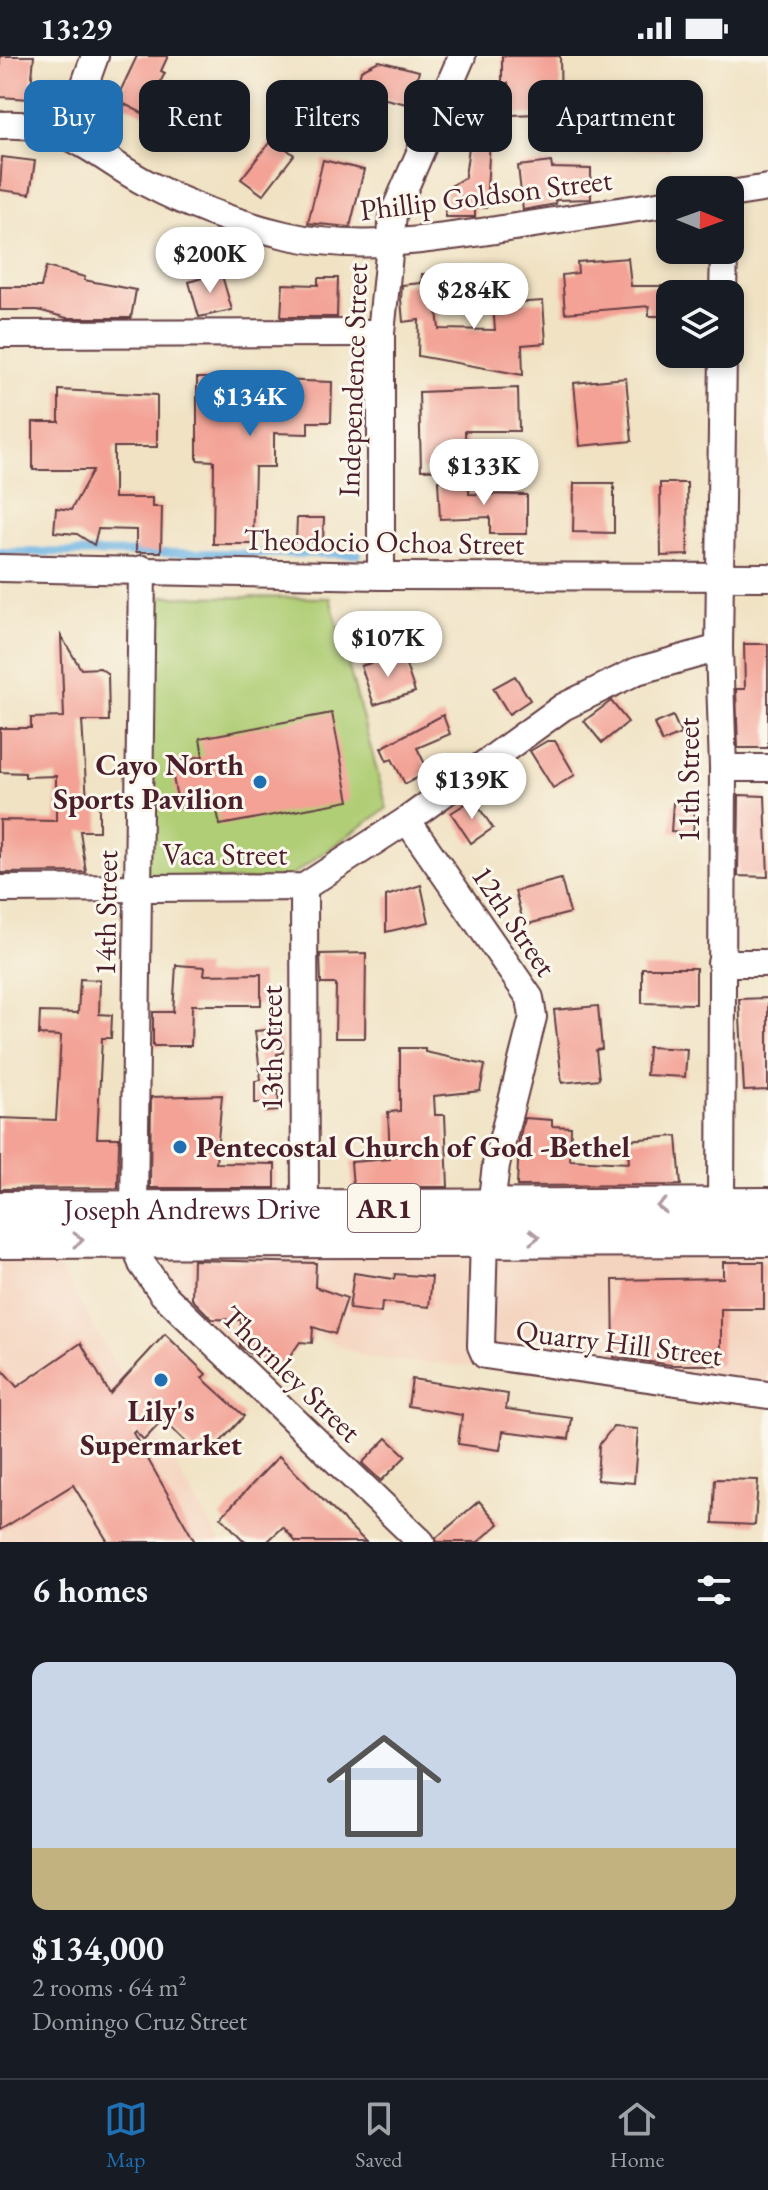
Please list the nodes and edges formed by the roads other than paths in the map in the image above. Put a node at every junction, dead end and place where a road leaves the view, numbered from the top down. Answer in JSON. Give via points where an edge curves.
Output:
{"nodes":[{"id":1,"x":95,"y":56,"type":"edge"},
{"id":2,"x":462,"y":56,"type":"edge"},
{"id":3,"x":86,"y":80,"type":"edge"},
{"id":4,"x":0,"y":125,"type":"edge"},
{"id":5,"x":24,"y":125,"type":"edge"},
{"id":6,"x":96,"y":152,"type":"edge"},
{"id":7,"x":768,"y":188,"type":"edge"},
{"id":8,"x":744,"y":192,"type":"edge"},
{"id":9,"x":656,"y":205,"type":"edge"},
{"id":10,"x":389,"y":245,"type":"junction"},
{"id":11,"x":381,"y":333,"type":"junction"},
{"id":12,"x":0,"y":334,"type":"edge"},
{"id":13,"x":723,"y":368,"type":"edge"},
{"id":14,"x":0,"y":568,"type":"edge"},
{"id":15,"x":142,"y":569,"type":"junction"},
{"id":16,"x":381,"y":576,"type":"junction"},
{"id":17,"x":720,"y":577,"type":"junction"},
{"id":18,"x":768,"y":577,"type":"edge"},
{"id":19,"x":719,"y":648,"type":"junction"},
{"id":20,"x":723,"y":768,"type":"junction"},
{"id":21,"x":768,"y":768,"type":"edge"},
{"id":22,"x":407,"y":820,"type":"junction"},
{"id":23,"x":139,"y":887,"type":"junction"},
{"id":24,"x":304,"y":887,"type":"junction"},
{"id":25,"x":0,"y":889,"type":"edge"},
{"id":26,"x":721,"y":963,"type":"junction"},
{"id":27,"x":768,"y":963,"type":"edge"},
{"id":28,"x":721,"y":1206,"type":"junction"},
{"id":29,"x":768,"y":1206,"type":"edge"},
{"id":30,"x":305,"y":1209,"type":"junction"},
{"id":31,"x":0,"y":1210,"type":"edge"},
{"id":32,"x":488,"y":1222,"type":"junction"},
{"id":33,"x":134,"y":1225,"type":"junction"},
{"id":34,"x":768,"y":1238,"type":"edge"},
{"id":35,"x":0,"y":1240,"type":"edge"},
{"id":36,"x":768,"y":1395,"type":"edge"},
{"id":37,"x":421,"y":1542,"type":"edge"}],
"edges":[{"from":1,"to":3,"type":"street"},
{"from":2,"to":10,"type":"street","name":"Independence Street","via":[[393,215]]},
{"from":4,"to":5,"type":"street","name":"Phillip Goldson Street"},
{"from":6,"to":10,"type":"street","name":"Phillip Goldson Street","via":[[149,185],[282,234],[325,243]]},
{"from":7,"to":8,"type":"street"},
{"from":9,"to":10,"type":"street","name":"Phillip Goldson Street"},
{"from":10,"to":11,"type":"street","name":"Independence Street"},
{"from":11,"to":12,"type":"street"},
{"from":11,"to":16,"type":"street","name":"Independence Street"},
{"from":13,"to":17,"type":"street","name":"11th Street"},
{"from":14,"to":15,"type":"street","name":"Theodocio Ochoa Street"},
{"from":15,"to":16,"type":"street","name":"Theodocio Ochoa Street"},
{"from":15,"to":23,"type":"street","name":"14th Street"},
{"from":16,"to":17,"type":"street","name":"Theodocio Ochoa Street"},
{"from":17,"to":18,"type":"street","name":"Theodocio Ochoa Street"},
{"from":17,"to":19,"type":"street","name":"11th Street"},
{"from":19,"to":20,"type":"street","name":"11th Street"},
{"from":19,"to":22,"type":"street","name":"Vaca Street","via":[[637,671],[563,707]]},
{"from":20,"to":21,"type":"street"},
{"from":20,"to":26,"type":"street","name":"11th Street"},
{"from":22,"to":24,"type":"street","name":"Vaca Street"},
{"from":22,"to":32,"type":"street","name":"12th Street","via":[[530,998],[533,1017],[496,1165]]},
{"from":23,"to":24,"type":"street","name":"Vaca Street"},
{"from":23,"to":25,"type":"street","name":"Vaca Street"},
{"from":23,"to":33,"type":"street","name":"14th Street"},
{"from":24,"to":30,"type":"street","name":"13th Street"},
{"from":26,"to":27,"type":"street"},
{"from":26,"to":28,"type":"street","name":"11th Street"},
{"from":28,"to":29,"type":"highway","name":"Joseph Andrews Drive","number":"AR1"},
{"from":28,"to":32,"type":"highway","name":"Joseph Andrews Drive","number":"AR1","one_way":true},
{"from":30,"to":32,"type":"highway","name":"Joseph Andrews Drive","number":"AR1"},
{"from":30,"to":33,"type":"highway","name":"Joseph Andrews Drive","number":"AR1"},
{"from":31,"to":33,"type":"highway","name":"Joseph Andrews Drive","number":"AR1"},
{"from":32,"to":33,"type":"highway","name":"Joseph Andrews Drive","number":"AR1"},
{"from":32,"to":34,"type":"highway","name":"Joseph Andrews Drive","number":"AR1","one_way":true},
{"from":32,"to":36,"type":"street","name":"Quarry Hill Street","via":[[481,1346],[485,1355]]},
{"from":35,"to":33,"type":"highway","name":"Joseph Andrews Drive","number":"AR1","one_way":true},
{"from":33,"to":37,"type":"street","name":"Thornley Street","via":[[142,1264],[163,1294]]}]}
